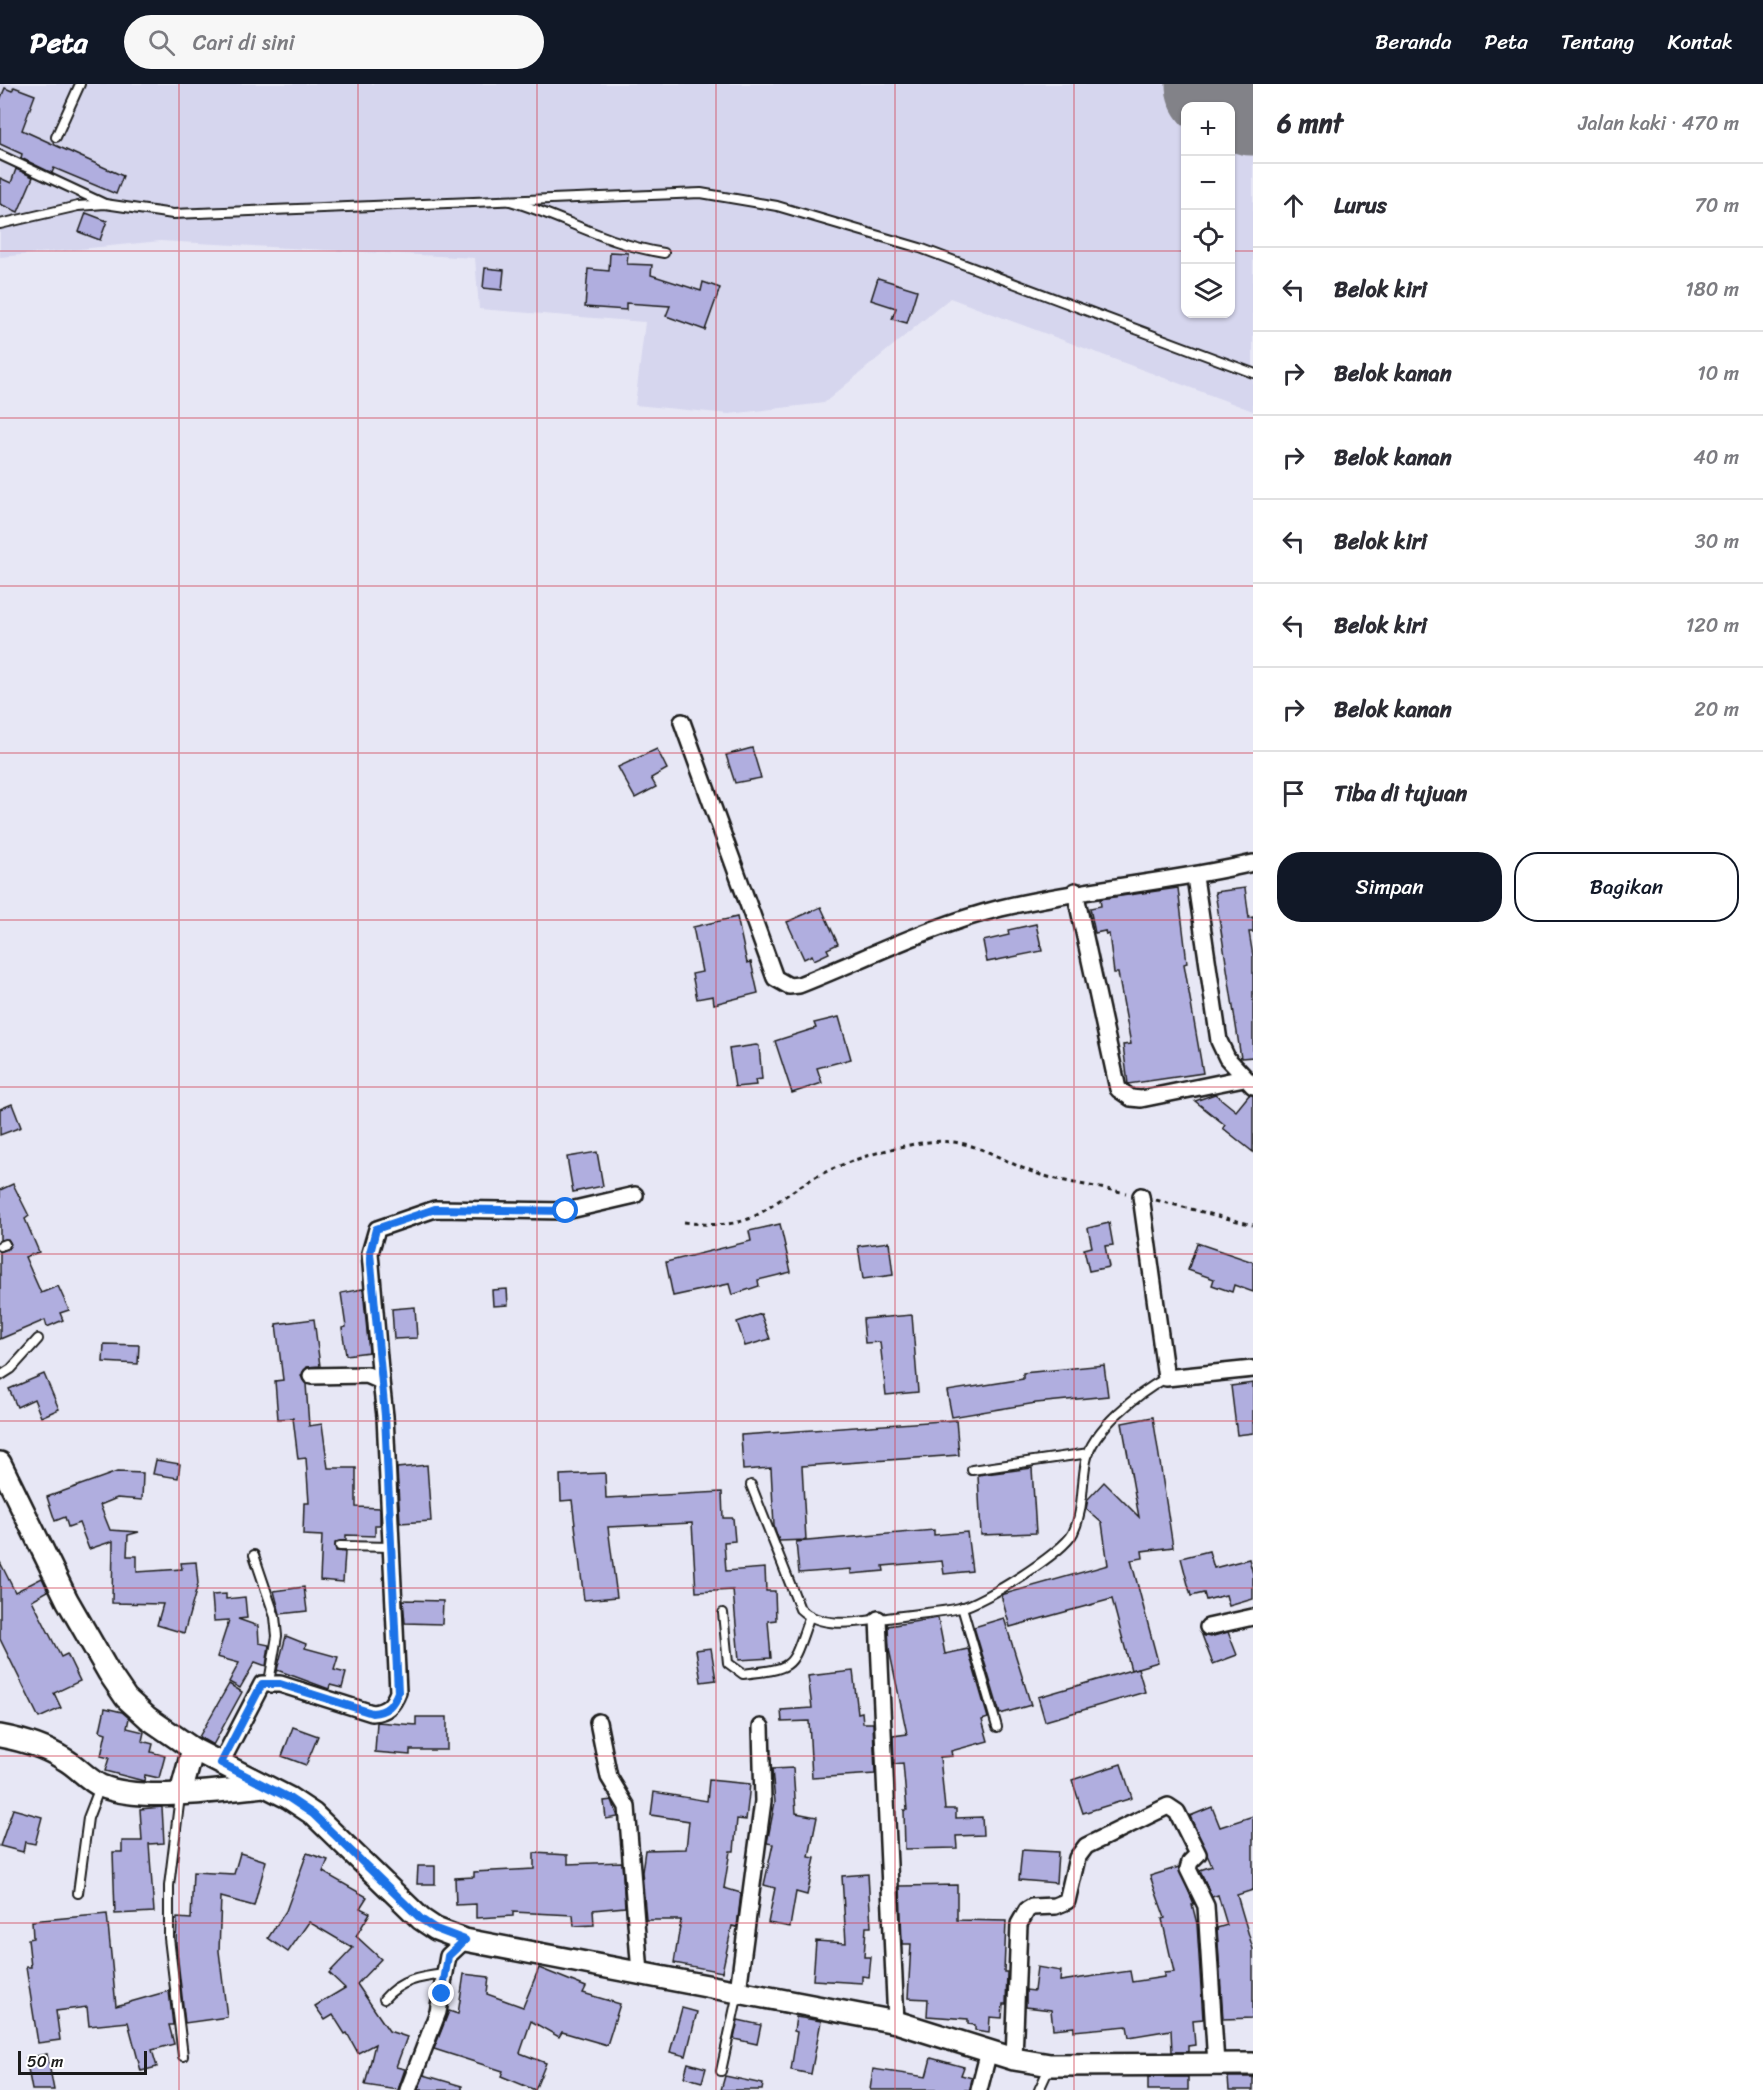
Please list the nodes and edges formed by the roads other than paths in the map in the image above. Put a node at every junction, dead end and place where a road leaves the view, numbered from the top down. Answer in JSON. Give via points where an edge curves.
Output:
{"nodes":[{"id":1,"x":80,"y":84,"type":"edge"},
{"id":2,"x":56,"y":137,"type":"dead end"},
{"id":3,"x":0,"y":154,"type":"edge"},
{"id":4,"x":503,"y":199,"type":"junction"},
{"id":5,"x":105,"y":204,"type":"junction"},
{"id":6,"x":0,"y":224,"type":"edge"},
{"id":7,"x":664,"y":253,"type":"dead end"},
{"id":8,"x":1253,"y":373,"type":"edge"},
{"id":9,"x":682,"y":722,"type":"dead end"},
{"id":10,"x":1253,"y":863,"type":"edge"},
{"id":11,"x":1195,"y":877,"type":"junction"},
{"id":12,"x":1076,"y":891,"type":"junction"},
{"id":13,"x":1248,"y":1082,"type":"edge"},
{"id":14,"x":635,"y":1195,"type":"dead end"},
{"id":15,"x":1141,"y":1196,"type":"road end"},
{"id":16,"x":38,"y":1339,"type":"dead end"},
{"id":17,"x":1253,"y":1369,"type":"edge"},
{"id":18,"x":0,"y":1376,"type":"edge"},
{"id":19,"x":311,"y":1376,"type":"dead end"},
{"id":20,"x":1166,"y":1378,"type":"junction"},
{"id":21,"x":381,"y":1381,"type":"junction"},
{"id":22,"x":1089,"y":1453,"type":"junction"},
{"id":23,"x":972,"y":1470,"type":"dead end"},
{"id":24,"x":1,"y":1472,"type":"edge"},
{"id":25,"x":751,"y":1485,"type":"dead end"},
{"id":26,"x":340,"y":1546,"type":"dead end"},
{"id":27,"x":392,"y":1546,"type":"junction"},
{"id":28,"x":254,"y":1555,"type":"dead end"},
{"id":29,"x":962,"y":1607,"type":"junction"},
{"id":30,"x":723,"y":1613,"type":"dead end"},
{"id":31,"x":809,"y":1617,"type":"junction"},
{"id":32,"x":1253,"y":1617,"type":"edge"},
{"id":33,"x":878,"y":1619,"type":"junction"},
{"id":34,"x":1208,"y":1627,"type":"dead end"},
{"id":35,"x":269,"y":1682,"type":"junction"},
{"id":36,"x":598,"y":1722,"type":"dead end"},
{"id":37,"x":761,"y":1727,"type":"dead end"},
{"id":38,"x":997,"y":1727,"type":"dead end"},
{"id":39,"x":0,"y":1736,"type":"edge"},
{"id":40,"x":193,"y":1749,"type":"junction"},
{"id":41,"x":221,"y":1763,"type":"junction"},
{"id":42,"x":100,"y":1785,"type":"junction"},
{"id":43,"x":266,"y":1786,"type":"junction"},
{"id":44,"x":180,"y":1793,"type":"junction"},
{"id":45,"x":78,"y":1893,"type":"dead end"},
{"id":46,"x":465,"y":1940,"type":"junction"},
{"id":47,"x":640,"y":1973,"type":"junction"},
{"id":48,"x":444,"y":1974,"type":"junction"},
{"id":49,"x":738,"y":1991,"type":"junction"},
{"id":50,"x":384,"y":1999,"type":"dead end"},
{"id":51,"x":896,"y":2022,"type":"junction"},
{"id":52,"x":989,"y":2052,"type":"junction"},
{"id":53,"x":183,"y":2056,"type":"dead end"},
{"id":54,"x":1014,"y":2058,"type":"junction"},
{"id":55,"x":1216,"y":2064,"type":"junction"},
{"id":56,"x":1253,"y":2064,"type":"edge"},
{"id":57,"x":1050,"y":2065,"type":"junction"},
{"id":58,"x":721,"y":2071,"type":"dead end"},
{"id":59,"x":408,"y":2090,"type":"edge"},
{"id":60,"x":979,"y":2090,"type":"edge"},
{"id":61,"x":1039,"y":2090,"type":"edge"}],
"edges":[{"from":1,"to":2,"type":"lane"},
{"from":3,"to":5,"type":"lane"},
{"from":4,"to":5,"type":"lane","via":[[173,214]]},
{"from":4,"to":7,"type":"lane","via":[[631,248]]},
{"from":4,"to":8,"type":"lane","via":[[679,192],[777,206],[920,248]]},
{"from":5,"to":6,"type":"lane","via":[[78,206]]},
{"from":9,"to":12,"type":"street","via":[[775,978],[781,983],[799,985],[998,909]]},
{"from":10,"to":11,"type":"street"},
{"from":11,"to":12,"type":"street"},
{"from":11,"to":13,"type":"street","via":[[1220,1041],[1227,1058]]},
{"from":12,"to":13,"type":"street","via":[[1118,1089],[1131,1098],[1141,1099]]},
{"from":14,"to":21,"type":"street","via":[[566,1211],[435,1209],[376,1229],[370,1253]]},
{"from":15,"to":20,"type":"street"},
{"from":16,"to":18,"type":"lane"},
{"from":17,"to":20,"type":"street"},
{"from":19,"to":21,"type":"street","via":[[367,1375]]},
{"from":20,"to":22,"type":"lane","via":[[1145,1389],[1114,1419],[1094,1440]]},
{"from":21,"to":27,"type":"street"},
{"from":22,"to":23,"type":"lane"},
{"from":22,"to":29,"type":"lane","via":[[1080,1514],[1063,1546]]},
{"from":24,"to":40,"type":"street","via":[[67,1600],[126,1698]]},
{"from":25,"to":31,"type":"lane","via":[[800,1609]]},
{"from":26,"to":27,"type":"lane"},
{"from":27,"to":35,"type":"street","via":[[398,1692],[394,1703],[372,1713]]},
{"from":28,"to":35,"type":"lane","via":[[278,1636]]},
{"from":29,"to":33,"type":"lane"},
{"from":29,"to":38,"type":"lane"},
{"from":30,"to":31,"type":"lane","via":[[728,1663],[743,1674],[782,1670],[790,1663]]},
{"from":31,"to":33,"type":"lane","via":[[837,1622]]},
{"from":32,"to":34,"type":"street"},
{"from":33,"to":51,"type":"street"},
{"from":35,"to":41,"type":"street","via":[[258,1688]]},
{"from":36,"to":47,"type":"street","via":[[609,1777],[627,1807]]},
{"from":37,"to":49,"type":"street","via":[[763,1801]]},
{"from":39,"to":42,"type":"street","via":[[65,1759]]},
{"from":40,"to":41,"type":"street"},
{"from":40,"to":44,"type":"street"},
{"from":41,"to":43,"type":"street"},
{"from":42,"to":44,"type":"street","via":[[128,1792]]},
{"from":42,"to":45,"type":"lane","via":[[88,1818]]},
{"from":43,"to":44,"type":"street"},
{"from":43,"to":46,"type":"street","via":[[313,1814],[421,1919]]},
{"from":44,"to":53,"type":"lane","via":[[169,1887],[169,1938]]},
{"from":46,"to":47,"type":"street"},
{"from":46,"to":48,"type":"street","via":[[451,1950]]},
{"from":47,"to":49,"type":"street"},
{"from":48,"to":50,"type":"lane","via":[[402,1983]]},
{"from":48,"to":59,"type":"street","via":[[438,2012]]},
{"from":49,"to":51,"type":"street"},
{"from":49,"to":58,"type":"lane"},
{"from":51,"to":52,"type":"street"},
{"from":52,"to":54,"type":"street"},
{"from":52,"to":60,"type":"street"},
{"from":54,"to":55,"type":"street","via":[[1022,1917],[1032,1907],[1067,1901],[1077,1858],[1086,1846],[1168,1806],[1177,1812],[1198,1854],[1188,1869],[1206,1906]]},
{"from":54,"to":57,"type":"street"},
{"from":55,"to":56,"type":"street"},
{"from":55,"to":57,"type":"street"},
{"from":57,"to":61,"type":"lane"}]}
